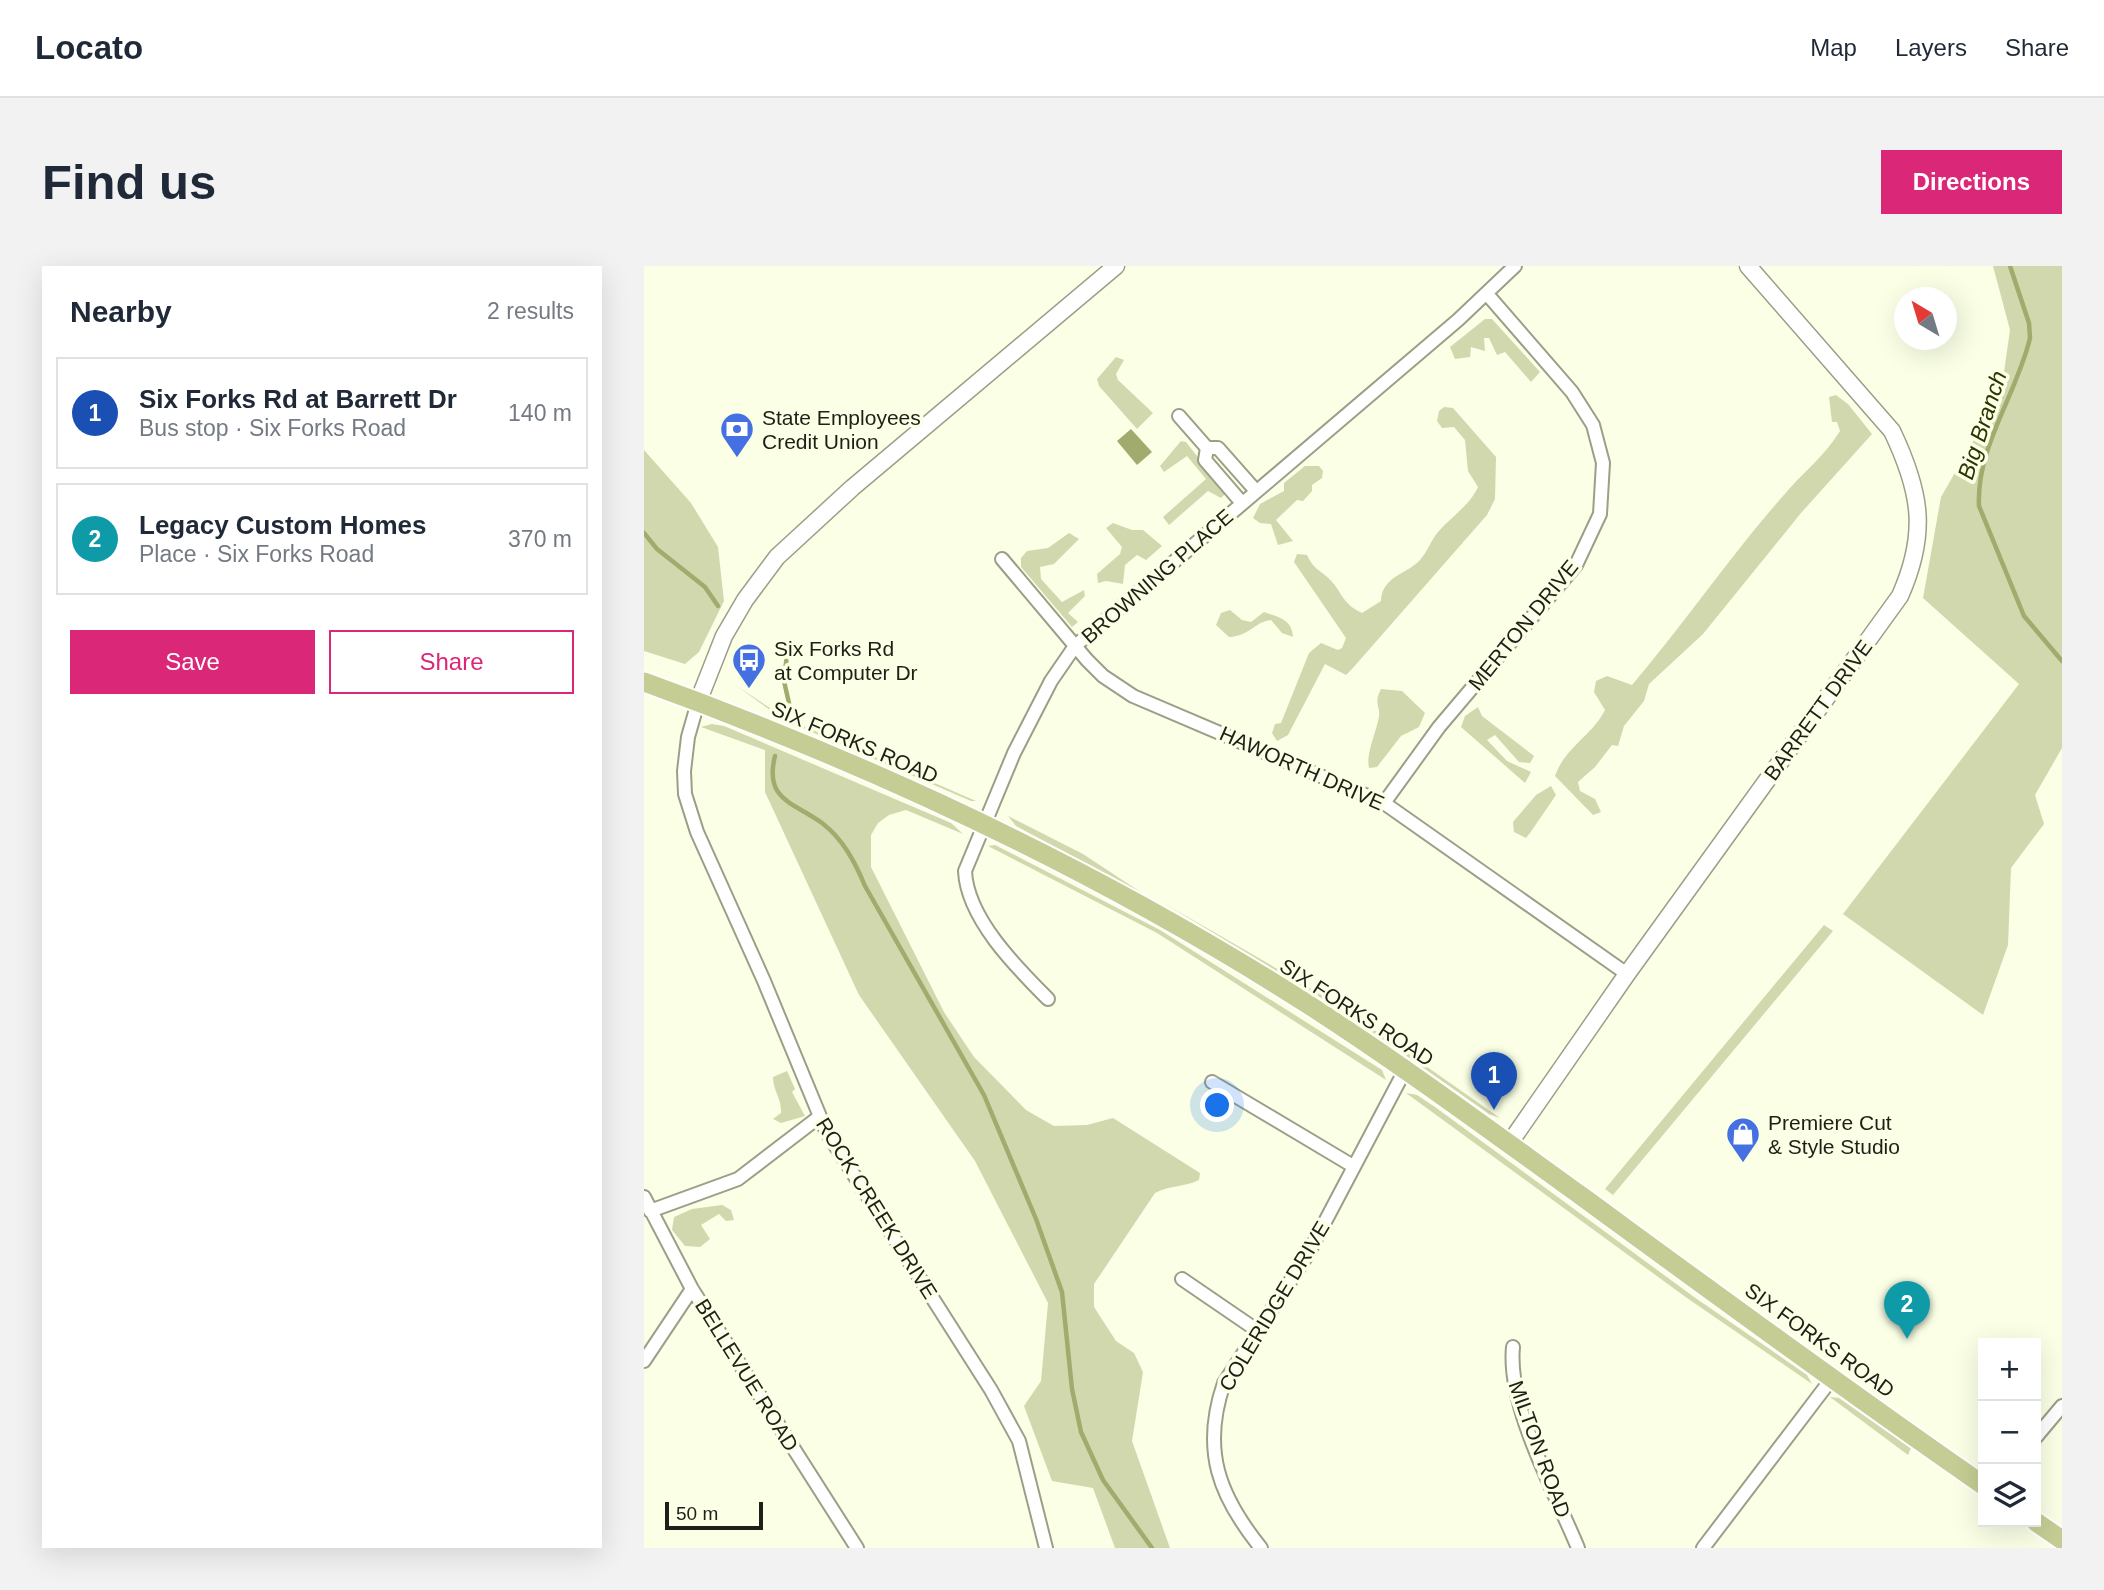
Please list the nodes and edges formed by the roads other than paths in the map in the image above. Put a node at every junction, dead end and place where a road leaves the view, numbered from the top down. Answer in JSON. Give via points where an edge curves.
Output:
{"nodes":[{"id":1,"x":1116,"y":266,"type":"edge"},
{"id":2,"x":1515,"y":266,"type":"edge"},
{"id":3,"x":1748,"y":266,"type":"edge"},
{"id":4,"x":1487,"y":294,"type":"junction"},
{"id":5,"x":1179,"y":415,"type":"dead end"},
{"id":6,"x":1207,"y":448,"type":"junction"},
{"id":7,"x":1256,"y":491,"type":"junction"},
{"id":8,"x":1242,"y":503,"type":"junction"},
{"id":9,"x":1002,"y":559,"type":"dead end"},
{"id":10,"x":1075,"y":646,"type":"junction"},
{"id":11,"x":644,"y":682,"type":"edge"},
{"id":12,"x":698,"y":702,"type":"junction"},
{"id":13,"x":1384,"y":803,"type":"junction"},
{"id":14,"x":983,"y":823,"type":"junction"},
{"id":15,"x":1627,"y":974,"type":"junction"},
{"id":16,"x":1048,"y":999,"type":"dead end"},
{"id":17,"x":1405,"y":1070,"type":"junction"},
{"id":18,"x":1212,"y":1082,"type":"dead end"},
{"id":19,"x":819,"y":1117,"type":"junction"},
{"id":20,"x":1509,"y":1144,"type":"junction"},
{"id":21,"x":1353,"y":1166,"type":"junction"},
{"id":22,"x":644,"y":1197,"type":"edge"},
{"id":23,"x":650,"y":1211,"type":"junction"},
{"id":24,"x":1182,"y":1279,"type":"dead end"},
{"id":25,"x":692,"y":1289,"type":"junction"},
{"id":26,"x":1258,"y":1332,"type":"junction"},
{"id":27,"x":1513,"y":1347,"type":"dead end"},
{"id":28,"x":644,"y":1361,"type":"edge"},
{"id":29,"x":1833,"y":1377,"type":"junction"},
{"id":30,"x":2062,"y":1406,"type":"edge"},
{"id":31,"x":2041,"y":1431,"type":"edge"},
{"id":32,"x":1978,"y":1481,"type":"edge"},
{"id":33,"x":2041,"y":1525,"type":"edge"},
{"id":34,"x":2062,"y":1540,"type":"edge"},
{"id":35,"x":857,"y":1548,"type":"edge"},
{"id":36,"x":1046,"y":1548,"type":"edge"},
{"id":37,"x":1261,"y":1548,"type":"edge"},
{"id":38,"x":1578,"y":1548,"type":"edge"},
{"id":39,"x":1703,"y":1548,"type":"edge"}],
"edges":[{"from":1,"to":12,"type":"street","via":[[777,556],[724,636]]},
{"from":2,"to":4,"type":"street","name":"BROWNING PLACE"},
{"from":3,"to":15,"type":"street","name":"BARRETT DRIVE","via":[[1892,431],[1907,462],[1918,505],[1917,547],[1900,596]]},
{"from":4,"to":7,"type":"street","name":"BROWNING PLACE"},
{"from":4,"to":13,"type":"street","name":"MERTON DRIVE","via":[[1572,392],[1593,425],[1602,463],[1600,514],[1576,565],[1439,727]]},
{"from":5,"to":6,"type":"street"},
{"from":6,"to":7,"type":"street","via":[[1218,448]]},
{"from":6,"to":8,"type":"street","via":[[1205,460]]},
{"from":7,"to":8,"type":"street","name":"BROWNING PLACE"},
{"from":8,"to":10,"type":"street","name":"BROWNING PLACE"},
{"from":9,"to":10,"type":"street","name":"HAWORTH DRIVE"},
{"from":10,"to":13,"type":"street","name":"HAWORTH DRIVE","via":[[1103,676],[1133,696]]},
{"from":10,"to":14,"type":"street","name":"BROWNING PLACE","via":[[1036,708]]},
{"from":11,"to":12,"type":"main road","name":"SIX FORKS ROAD"},
{"from":12,"to":14,"type":"main road","name":"SIX FORKS ROAD"},
{"from":12,"to":19,"type":"street","name":"ROCK CREEK DRIVE","via":[[688,737],[685,794]]},
{"from":13,"to":15,"type":"street","name":"HAWORTH DRIVE"},
{"from":14,"to":16,"type":"street","name":"BROWNING PLACE","via":[[965,871],[966,892],[981,920]]},
{"from":14,"to":17,"type":"main road","name":"SIX FORKS ROAD","via":[[1219,950]]},
{"from":15,"to":20,"type":"street","name":"BARRETT DRIVE"},
{"from":17,"to":20,"type":"main road","name":"SIX FORKS ROAD"},
{"from":17,"to":21,"type":"street","name":"COLERIDGE DRIVE"},
{"from":18,"to":21,"type":"street"},
{"from":19,"to":23,"type":"street","via":[[738,1180]]},
{"from":19,"to":36,"type":"street","name":"ROCK CREEK DRIVE","via":[[1009,1421],[1025,1460]]},
{"from":20,"to":29,"type":"main road","name":"SIX FORKS ROAD"},
{"from":21,"to":26,"type":"street","name":"COLERIDGE DRIVE","via":[[1308,1254]]},
{"from":22,"to":23,"type":"street","name":"BELLEVUE ROAD"},
{"from":23,"to":25,"type":"street","name":"BELLEVUE ROAD"},
{"from":24,"to":26,"type":"street"},
{"from":25,"to":28,"type":"street"},
{"from":25,"to":35,"type":"street","name":"BELLEVUE ROAD"},
{"from":26,"to":37,"type":"street","name":"COLERIDGE DRIVE","via":[[1224,1383],[1216,1412],[1215,1443],[1217,1470],[1230,1507]]},
{"from":27,"to":38,"type":"street","name":"MILTON ROAD","via":[[1510,1370],[1518,1401]]},
{"from":29,"to":32,"type":"main road","name":"SIX FORKS ROAD"},
{"from":29,"to":39,"type":"street"},
{"from":30,"to":31,"type":"street"},
{"from":33,"to":34,"type":"main road"}]}
